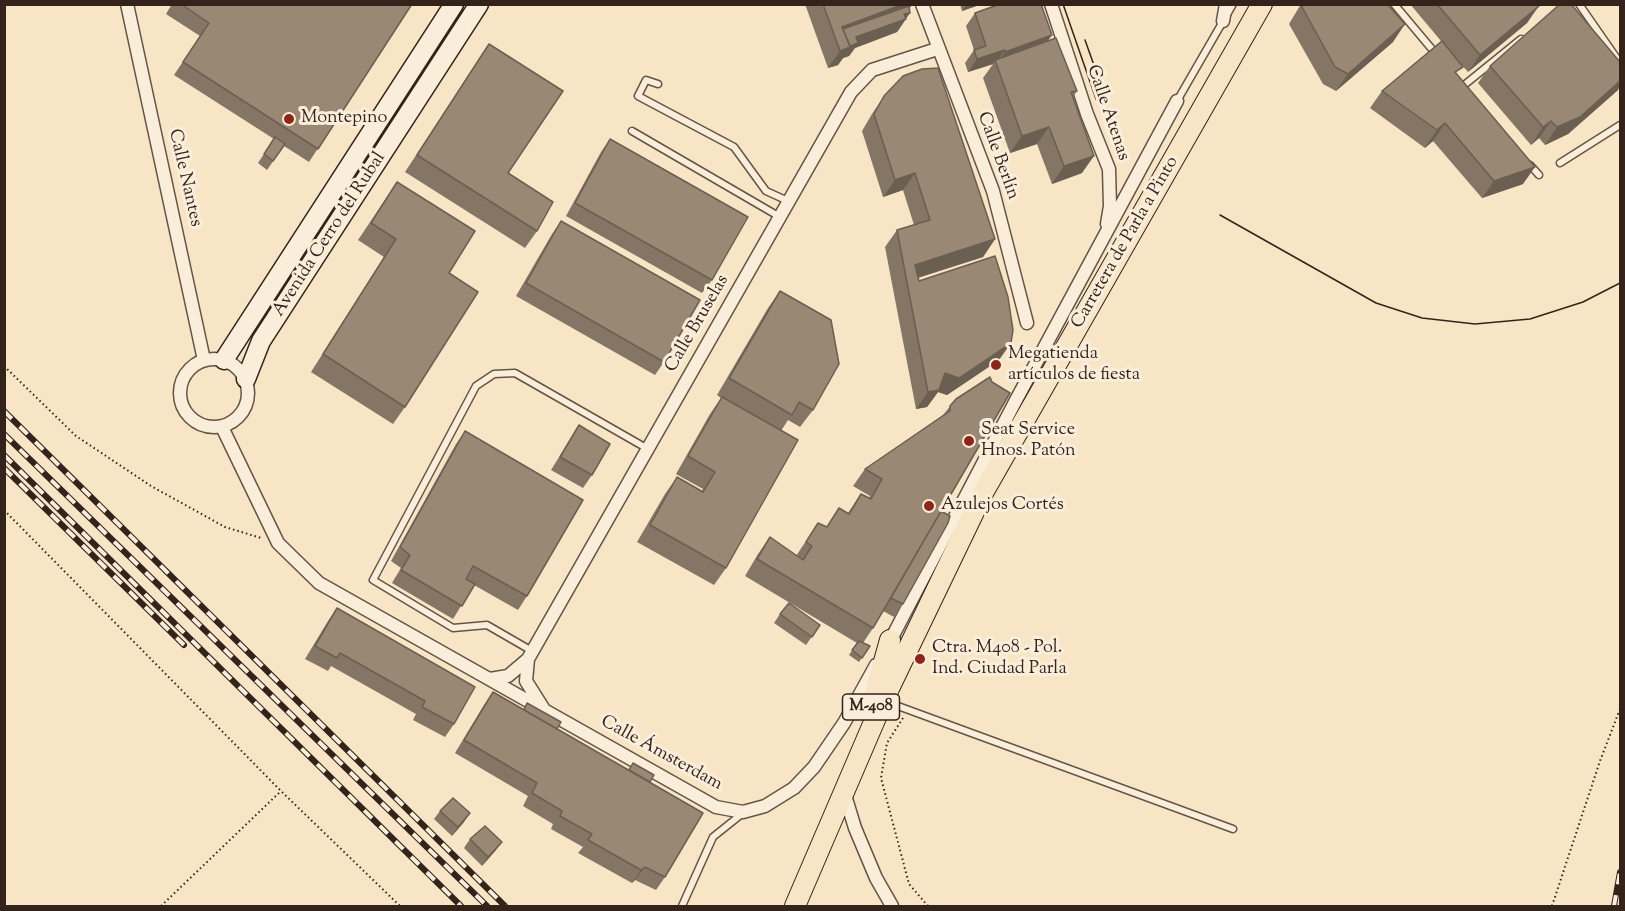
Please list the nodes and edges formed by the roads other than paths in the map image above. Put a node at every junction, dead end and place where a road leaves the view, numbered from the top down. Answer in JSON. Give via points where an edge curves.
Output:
{"nodes":[{"id":1,"x":127,"y":4,"type":"edge"},
{"id":2,"x":454,"y":4,"type":"edge"},
{"id":3,"x":479,"y":4,"type":"edge"},
{"id":4,"x":922,"y":4,"type":"edge"},
{"id":5,"x":1051,"y":4,"type":"edge"},
{"id":6,"x":1226,"y":4,"type":"edge"},
{"id":7,"x":1233,"y":4,"type":"edge"},
{"id":8,"x":1262,"y":4,"type":"edge"},
{"id":9,"x":1394,"y":4,"type":"edge"},
{"id":10,"x":1579,"y":4,"type":"edge"},
{"id":11,"x":1223,"y":21,"type":"junction"},
{"id":12,"x":1527,"y":34,"type":"edge"},
{"id":13,"x":937,"y":49,"type":"junction"},
{"id":14,"x":1440,"y":58,"type":"edge"},
{"id":15,"x":1620,"y":63,"type":"edge"},
{"id":16,"x":1455,"y":76,"type":"edge"},
{"id":17,"x":658,"y":84,"type":"dead end"},
{"id":18,"x":1463,"y":86,"type":"junction"},
{"id":19,"x":1471,"y":94,"type":"edge"},
{"id":20,"x":1178,"y":101,"type":"joint"},
{"id":21,"x":1620,"y":125,"type":"edge"},
{"id":22,"x":632,"y":131,"type":"dead end"},
{"id":23,"x":1524,"y":157,"type":"edge"},
{"id":24,"x":1560,"y":164,"type":"dead end"},
{"id":25,"x":1539,"y":175,"type":"dead end"},
{"id":26,"x":788,"y":201,"type":"junction"},
{"id":27,"x":780,"y":217,"type":"junction"},
{"id":28,"x":1104,"y":236,"type":"junction"},
{"id":29,"x":1027,"y":323,"type":"dead end"},
{"id":30,"x":204,"y":360,"type":"junction"},
{"id":31,"x":224,"y":360,"type":"junction"},
{"id":32,"x":246,"y":379,"type":"junction"},
{"id":33,"x":222,"y":427,"type":"junction"},
{"id":34,"x":648,"y":449,"type":"junction"},
{"id":35,"x":890,"y":640,"type":"junction"},
{"id":36,"x":530,"y":655,"type":"junction"},
{"id":37,"x":490,"y":679,"type":"junction"},
{"id":38,"x":883,"y":701,"type":"junction"},
{"id":39,"x":543,"y":709,"type":"junction"},
{"id":40,"x":852,"y":773,"type":"junction"},
{"id":41,"x":844,"y":792,"type":"junction"},
{"id":42,"x":743,"y":812,"type":"junction"},
{"id":43,"x":1233,"y":829,"type":"dead end"},
{"id":44,"x":682,"y":906,"type":"edge"},
{"id":45,"x":795,"y":906,"type":"edge"},
{"id":46,"x":892,"y":906,"type":"edge"}],
"edges":[{"from":1,"to":30,"type":"street","name":"Calle Nantes"},
{"from":2,"to":31,"type":"street","name":"Avenida Cerro del Rubal"},
{"from":3,"to":32,"type":"street","name":"Avenida Cerro del Rubal","via":[[261,341]]},
{"from":4,"to":13,"type":"street","name":"Calle Berlín"},
{"from":5,"to":28,"type":"street","name":"Calle Atenas","via":[[1109,169],[1110,206]]},
{"from":6,"to":11,"type":"street"},
{"from":7,"to":11,"type":"lane"},
{"from":8,"to":38,"type":"main road","name":"Carretera de Parla a Pinto","number":"M-408","via":[[984,491]]},
{"from":9,"to":14,"type":"lane"},
{"from":10,"to":15,"type":"lane"},
{"from":11,"to":20,"type":"lane"},
{"from":12,"to":18,"type":"lane"},
{"from":13,"to":26,"type":"street","name":"Calle Bruselas","via":[[872,70],[865,77],[851,92]]},
{"from":13,"to":29,"type":"street","name":"Calle Berlín","via":[[993,191]]},
{"from":16,"to":18,"type":"lane"},
{"from":17,"to":26,"type":"lane","via":[[646,80],[638,96],[734,147],[766,191]]},
{"from":18,"to":19,"type":"lane"},
{"from":20,"to":28,"type":"street"},
{"from":21,"to":24,"type":"lane"},
{"from":22,"to":27,"type":"lane"},
{"from":23,"to":25,"type":"lane"},
{"from":26,"to":27,"type":"street","name":"Calle Bruselas"},
{"from":27,"to":34,"type":"street","name":"Calle Bruselas"},
{"from":28,"to":35,"type":"street"},
{"from":30,"to":31,"type":"street"},
{"from":30,"to":33,"type":"street","via":[[185,374],[179,396],[182,408],[198,425]]},
{"from":31,"to":32,"type":"street","via":[[237,367]]},
{"from":32,"to":33,"type":"street","via":[[247,403],[237,418]]},
{"from":33,"to":37,"type":"street","name":"Calle Ámsterdam","via":[[278,543],[319,583]]},
{"from":34,"to":36,"type":"street","name":"Calle Bruselas"},
{"from":34,"to":36,"type":"lane","via":[[514,373],[494,374],[476,386],[373,580],[453,628],[488,625]]},
{"from":35,"to":40,"type":"main road","number":"M-408"},
{"from":35,"to":42,"type":"street","via":[[844,723],[814,767],[794,788],[765,806]]},
{"from":36,"to":37,"type":"street","via":[[508,676]]},
{"from":36,"to":39,"type":"street","via":[[526,681]]},
{"from":37,"to":39,"type":"street","name":"Calle Ámsterdam"},
{"from":38,"to":40,"type":"main road","name":"Carretera de Parla a Pinto","number":"M-408"},
{"from":38,"to":43,"type":"lane"},
{"from":39,"to":42,"type":"street","name":"Calle Ámsterdam","via":[[716,807]]},
{"from":40,"to":41,"type":"main road","name":"Carretera de Parla a Pinto","number":"M-408"},
{"from":41,"to":45,"type":"main road","name":"Carretera de Parla a Pinto","number":"M-408"},
{"from":41,"to":46,"type":"street","via":[[876,878]]},
{"from":42,"to":44,"type":"lane","via":[[713,837]]}]}
